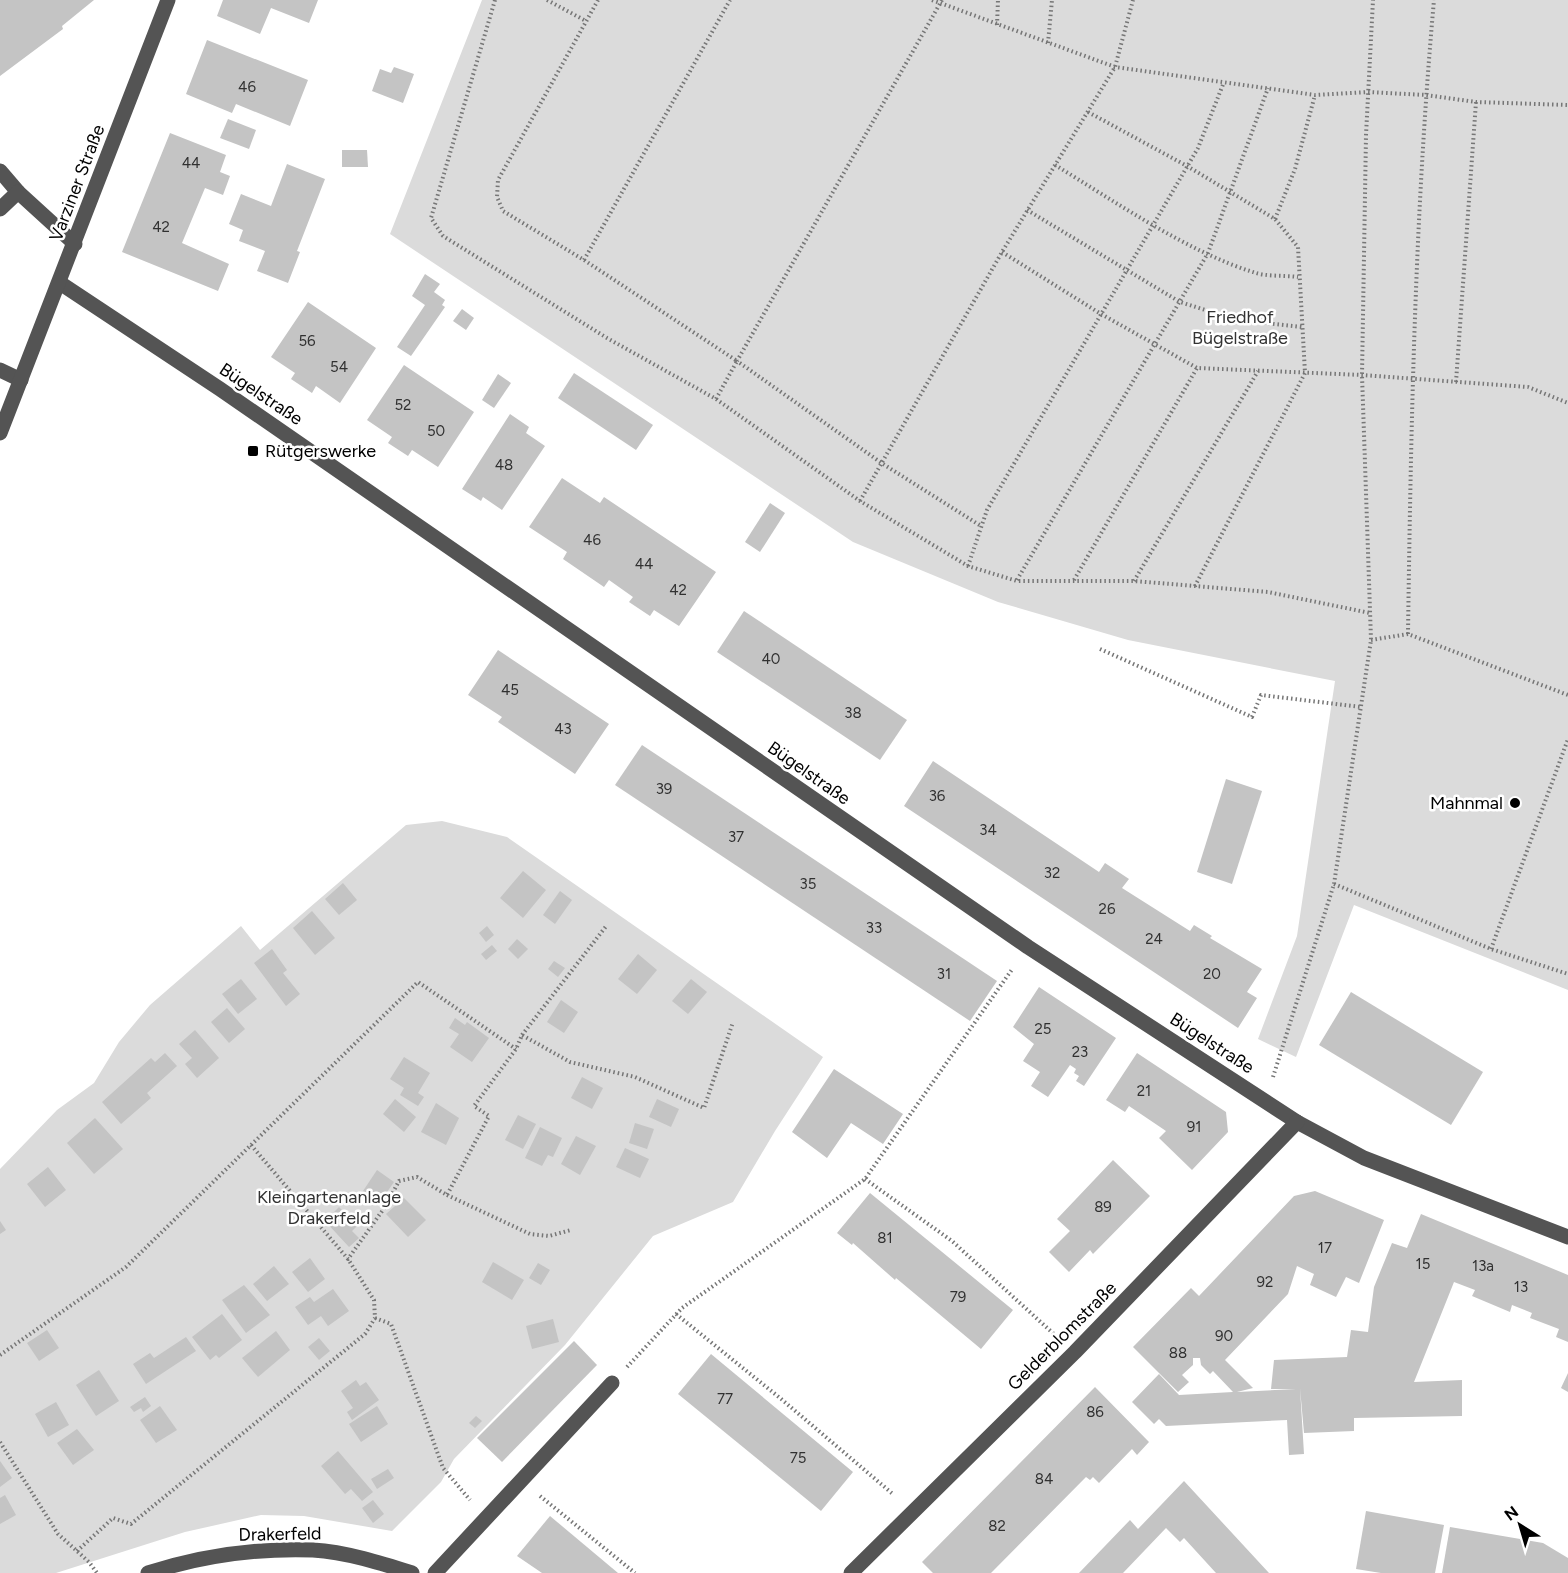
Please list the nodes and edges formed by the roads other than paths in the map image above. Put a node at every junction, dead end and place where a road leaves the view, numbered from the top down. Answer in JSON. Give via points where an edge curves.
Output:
{"nodes":[{"id":1,"x":168,"y":0,"type":"edge"},
{"id":2,"x":0,"y":171,"type":"edge"},
{"id":3,"x":18,"y":192,"type":"junction"},
{"id":4,"x":0,"y":209,"type":"edge"},
{"id":5,"x":75,"y":244,"type":"junction"},
{"id":6,"x":60,"y":283,"type":"junction"},
{"id":7,"x":0,"y":370,"type":"edge"},
{"id":8,"x":21,"y":380,"type":"junction"},
{"id":9,"x":0,"y":433,"type":"edge"},
{"id":10,"x":1297,"y":1122,"type":"junction"},
{"id":11,"x":1568,"y":1238,"type":"edge"},
{"id":12,"x":612,"y":1383,"type":"road end"},
{"id":13,"x":148,"y":1573,"type":"edge"},
{"id":14,"x":412,"y":1573,"type":"edge"},
{"id":15,"x":435,"y":1573,"type":"edge"},
{"id":16,"x":851,"y":1573,"type":"edge"}],
"edges":[{"from":1,"to":5,"type":"street","name":"Varziner Straße"},
{"from":2,"to":3,"type":"street"},
{"from":3,"to":4,"type":"street"},
{"from":3,"to":5,"type":"street"},
{"from":5,"to":6,"type":"street","name":"Varziner Straße"},
{"from":6,"to":8,"type":"street","name":"Varziner Straße"},
{"from":6,"to":10,"type":"street","name":"Bügelstraße","via":[[220,389],[1028,947]]},
{"from":7,"to":8,"type":"street"},
{"from":8,"to":9,"type":"street","name":"Varziner Straße"},
{"from":10,"to":11,"type":"street","name":"Bügelstraße","via":[[1364,1158]]},
{"from":10,"to":16,"type":"street","name":"Gelderblomstraße","via":[[1075,1352]]},
{"from":12,"to":15,"type":"street"},
{"from":13,"to":14,"type":"street","name":"Drakerfeld","via":[[244,1552],[314,1550]]}]}
